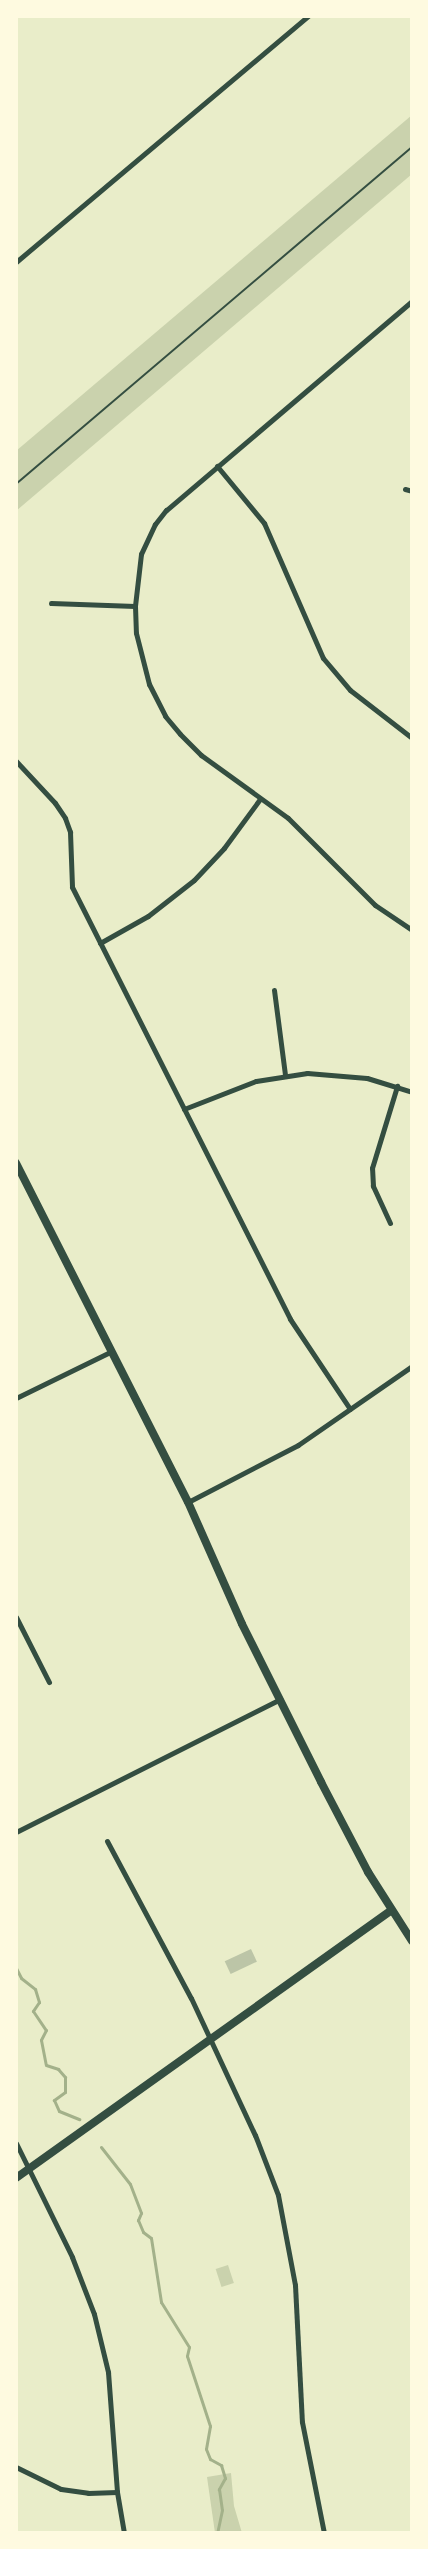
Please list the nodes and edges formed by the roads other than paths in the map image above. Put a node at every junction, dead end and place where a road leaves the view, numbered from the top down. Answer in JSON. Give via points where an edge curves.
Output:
{"nodes":[{"id":1,"x":308,"y":16,"type":"edge"},
{"id":2,"x":16,"y":262,"type":"edge"},
{"id":3,"x":412,"y":301,"type":"edge"},
{"id":4,"x":217,"y":466,"type":"junction"},
{"id":5,"x":405,"y":489,"type":"dead end"},
{"id":6,"x":412,"y":491,"type":"edge"},
{"id":7,"x":51,"y":603,"type":"dead end"},
{"id":8,"x":135,"y":606,"type":"junction"},
{"id":9,"x":412,"y":738,"type":"edge"},
{"id":10,"x":16,"y":761,"type":"edge"},
{"id":11,"x":260,"y":799,"type":"junction"},
{"id":12,"x":412,"y":930,"type":"edge"},
{"id":13,"x":100,"y":943,"type":"junction"},
{"id":14,"x":274,"y":990,"type":"dead end"},
{"id":15,"x":285,"y":1075,"type":"junction"},
{"id":16,"x":397,"y":1086,"type":"junction"},
{"id":17,"x":412,"y":1092,"type":"edge"},
{"id":18,"x":184,"y":1109,"type":"junction"},
{"id":19,"x":16,"y":1163,"type":"edge"},
{"id":20,"x":390,"y":1223,"type":"dead end"},
{"id":21,"x":112,"y":1351,"type":"junction"},
{"id":22,"x":412,"y":1366,"type":"edge"},
{"id":23,"x":16,"y":1398,"type":"edge"},
{"id":24,"x":350,"y":1409,"type":"junction"},
{"id":25,"x":188,"y":1502,"type":"junction"},
{"id":26,"x":16,"y":1617,"type":"edge"},
{"id":27,"x":50,"y":1682,"type":"dead end"},
{"id":28,"x":280,"y":1699,"type":"junction"},
{"id":29,"x":16,"y":1832,"type":"edge"},
{"id":30,"x":107,"y":1841,"type":"dead end"},
{"id":31,"x":391,"y":1911,"type":"junction"},
{"id":32,"x":412,"y":1941,"type":"edge"},
{"id":33,"x":210,"y":2041,"type":"junction"},
{"id":34,"x":16,"y":2143,"type":"edge"},
{"id":35,"x":29,"y":2170,"type":"junction"},
{"id":36,"x":16,"y":2178,"type":"edge"},
{"id":37,"x":16,"y":2468,"type":"edge"},
{"id":38,"x":117,"y":2492,"type":"junction"},
{"id":39,"x":124,"y":2533,"type":"edge"},
{"id":40,"x":324,"y":2533,"type":"edge"}],
"edges":[{"from":1,"to":2,"type":"street"},
{"from":3,"to":4,"type":"street"},
{"from":4,"to":8,"type":"street","via":[[155,524],[142,554]]},
{"from":4,"to":9,"type":"street","via":[[264,523],[322,658],[350,690]]},
{"from":5,"to":6,"type":"street"},
{"from":7,"to":8,"type":"street"},
{"from":8,"to":11,"type":"street","via":[[140,659],[165,716],[201,756]]},
{"from":10,"to":13,"type":"street","via":[[56,803],[65,818],[70,832],[72,887]]},
{"from":11,"to":12,"type":"street","via":[[306,834],[375,905]]},
{"from":11,"to":13,"type":"street","via":[[224,848],[194,880],[148,916]]},
{"from":13,"to":18,"type":"street"},
{"from":14,"to":15,"type":"street"},
{"from":15,"to":16,"type":"street","via":[[337,1074]]},
{"from":15,"to":18,"type":"street","via":[[247,1084]]},
{"from":16,"to":17,"type":"street"},
{"from":16,"to":20,"type":"street","via":[[372,1168],[373,1186]]},
{"from":18,"to":24,"type":"street","via":[[290,1319]]},
{"from":19,"to":21,"type":"main road"},
{"from":21,"to":23,"type":"street"},
{"from":21,"to":25,"type":"main road"},
{"from":22,"to":24,"type":"street"},
{"from":24,"to":25,"type":"street","via":[[298,1445]]},
{"from":25,"to":28,"type":"main road","via":[[232,1604]]},
{"from":26,"to":27,"type":"street"},
{"from":28,"to":29,"type":"street"},
{"from":28,"to":31,"type":"main road"},
{"from":30,"to":33,"type":"street","via":[[173,1962]]},
{"from":31,"to":32,"type":"main road"},
{"from":31,"to":33,"type":"main road"},
{"from":33,"to":35,"type":"main road"},
{"from":33,"to":40,"type":"street","via":[[260,2145],[286,2227],[295,2292],[302,2422]]},
{"from":34,"to":35,"type":"street"},
{"from":35,"to":36,"type":"main road"},
{"from":35,"to":38,"type":"street","via":[[72,2257],[94,2314],[108,2372]]},
{"from":37,"to":38,"type":"street","via":[[62,2489],[88,2493]]},
{"from":38,"to":39,"type":"street"}]}
